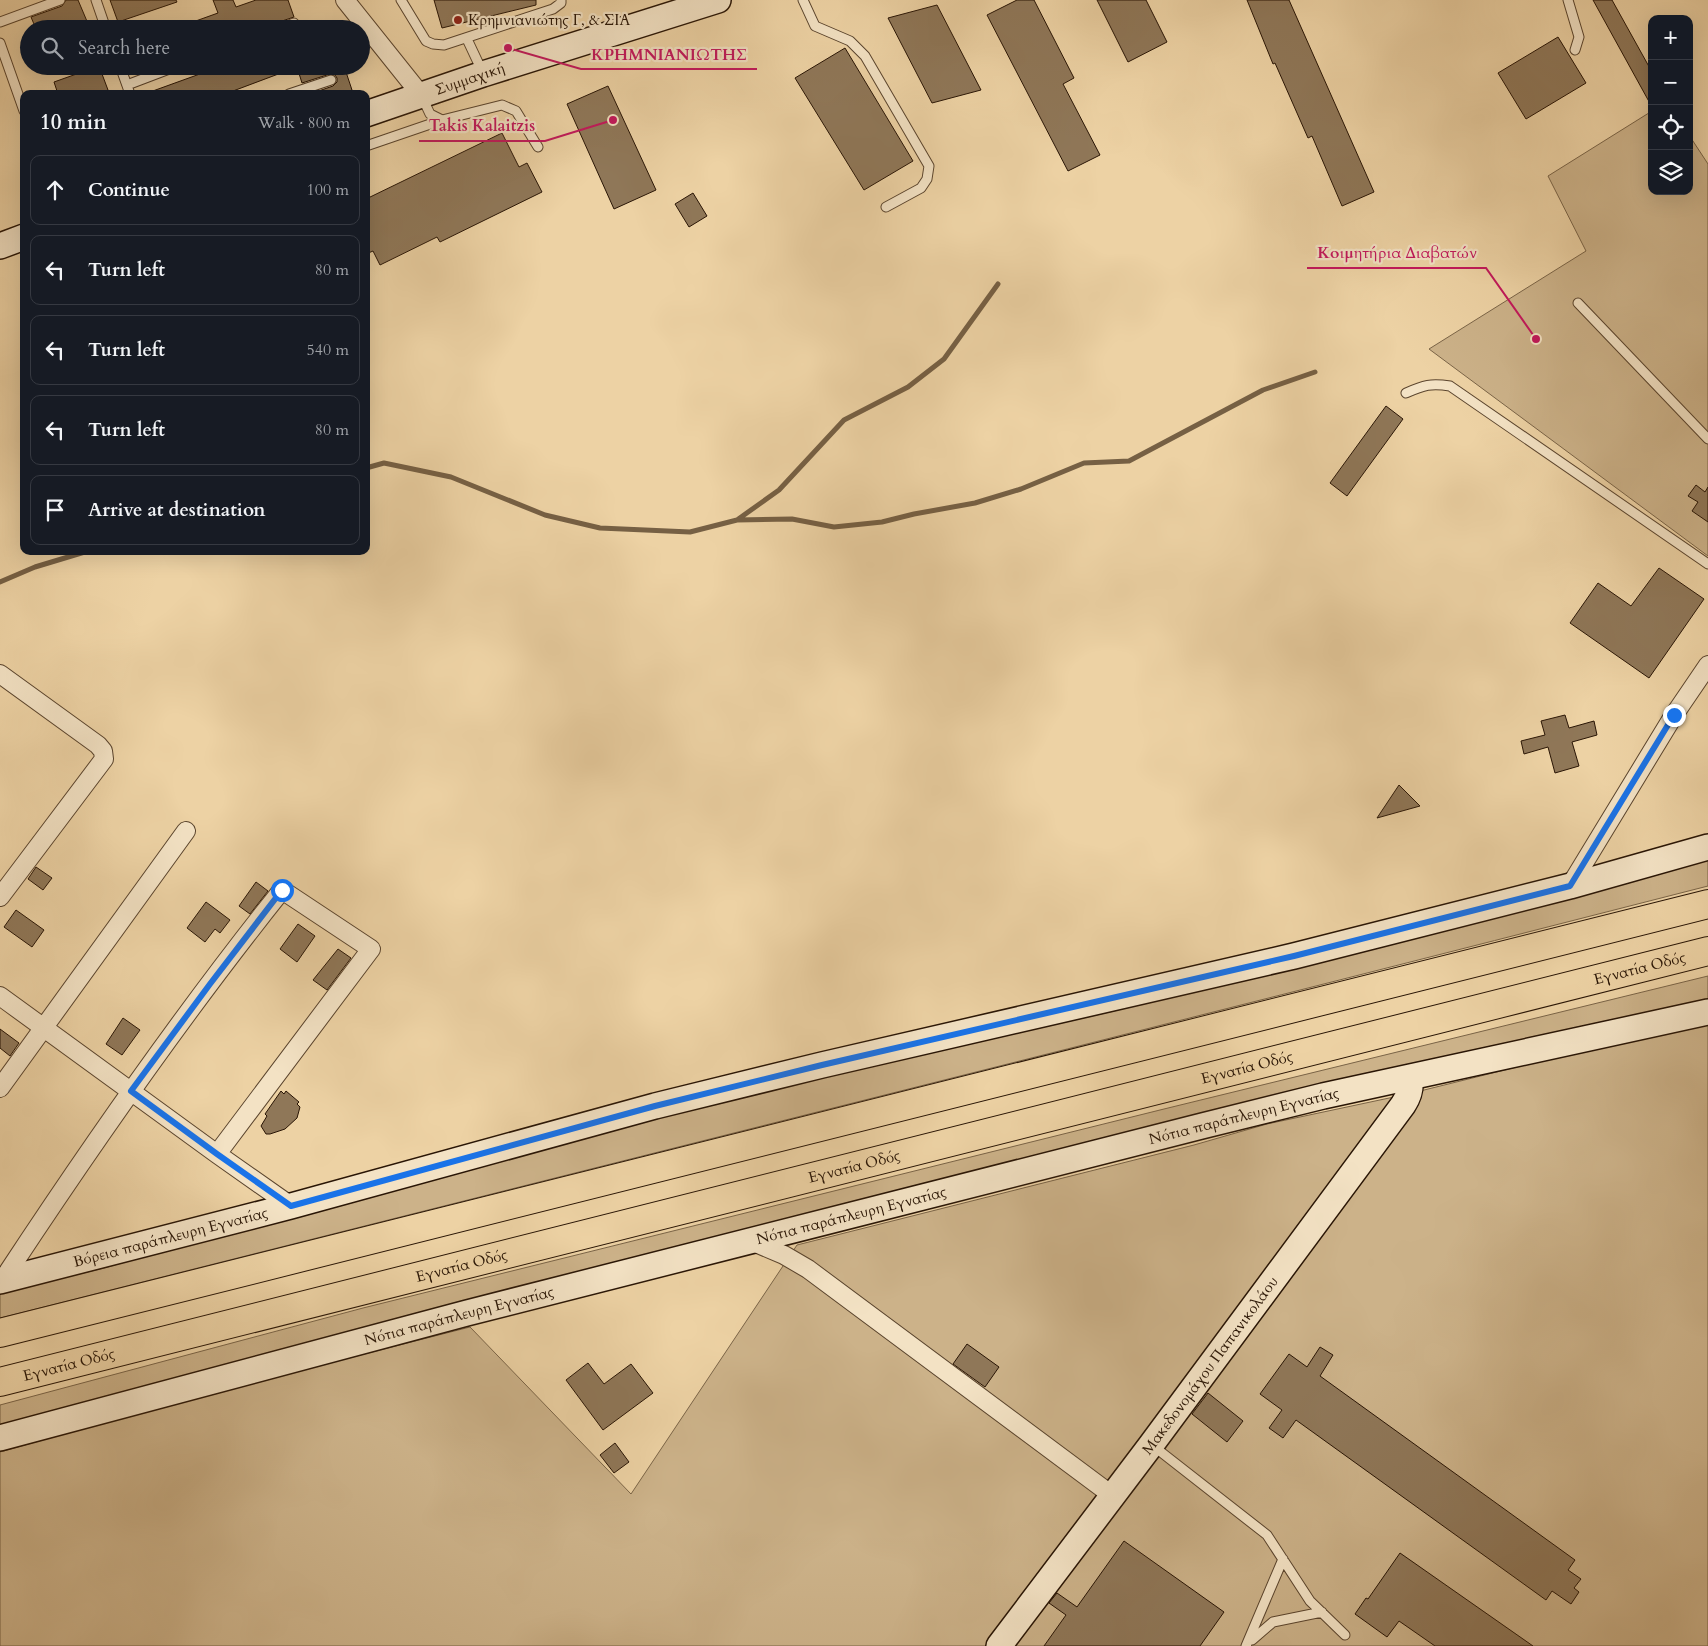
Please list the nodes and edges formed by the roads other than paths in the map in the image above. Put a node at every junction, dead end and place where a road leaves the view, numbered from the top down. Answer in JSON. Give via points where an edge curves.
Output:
{"nodes":[{"id":1,"x":60,"y":0,"type":"edge"},
{"id":2,"x":96,"y":0,"type":"edge"},
{"id":3,"x":345,"y":0,"type":"edge"},
{"id":4,"x":401,"y":0,"type":"edge"},
{"id":5,"x":561,"y":0,"type":"edge"},
{"id":6,"x":718,"y":0,"type":"edge"},
{"id":7,"x":803,"y":0,"type":"edge"},
{"id":8,"x":1568,"y":0,"type":"edge"},
{"id":9,"x":103,"y":20,"type":"edge"},
{"id":10,"x":361,"y":20,"type":"edge"},
{"id":11,"x":0,"y":22,"type":"edge"},
{"id":12,"x":370,"y":32,"type":"edge"},
{"id":13,"x":467,"y":39,"type":"junction"},
{"id":14,"x":0,"y":43,"type":"edge"},
{"id":15,"x":1576,"y":50,"type":"dead end"},
{"id":16,"x":483,"y":74,"type":"junction"},
{"id":17,"x":123,"y":75,"type":"edge"},
{"id":18,"x":158,"y":75,"type":"edge"},
{"id":19,"x":331,"y":80,"type":"dead end"},
{"id":20,"x":128,"y":89,"type":"edge"},
{"id":21,"x":301,"y":90,"type":"edge"},
{"id":22,"x":420,"y":95,"type":"junction"},
{"id":23,"x":20,"y":100,"type":"edge"},
{"id":24,"x":370,"y":113,"type":"edge"},
{"id":25,"x":442,"y":120,"type":"junction"},
{"id":26,"x":370,"y":145,"type":"edge"},
{"id":27,"x":538,"y":147,"type":"dead end"},
{"id":28,"x":886,"y":207,"type":"dead end"},
{"id":29,"x":20,"y":238,"type":"edge"},
{"id":30,"x":0,"y":246,"type":"edge"},
{"id":31,"x":1578,"y":303,"type":"dead end"},
{"id":32,"x":1406,"y":393,"type":"dead end"},
{"id":33,"x":1708,"y":439,"type":"edge"},
{"id":34,"x":1708,"y":564,"type":"edge"},
{"id":35,"x":1708,"y":665,"type":"edge"},
{"id":36,"x":0,"y":674,"type":"edge"},
{"id":37,"x":186,"y":831,"type":"dead end"},
{"id":38,"x":1708,"y":847,"type":"edge"},
{"id":39,"x":1570,"y":886,"type":"junction"},
{"id":40,"x":0,"y":897,"type":"edge"},
{"id":41,"x":1708,"y":904,"type":"edge"},
{"id":42,"x":1708,"y":951,"type":"edge"},
{"id":43,"x":0,"y":996,"type":"edge"},
{"id":44,"x":1708,"y":1012,"type":"edge"},
{"id":45,"x":43,"y":1027,"type":"junction"},
{"id":46,"x":1410,"y":1078,"type":"junction"},
{"id":47,"x":0,"y":1088,"type":"edge"},
{"id":48,"x":131,"y":1091,"type":"junction"},
{"id":49,"x":217,"y":1154,"type":"junction"},
{"id":50,"x":291,"y":1206,"type":"junction"},
{"id":51,"x":751,"y":1241,"type":"junction"},
{"id":52,"x":1,"y":1281,"type":"edge"},
{"id":53,"x":0,"y":1332,"type":"edge"},
{"id":54,"x":0,"y":1382,"type":"edge"},
{"id":55,"x":0,"y":1438,"type":"edge"},
{"id":56,"x":1152,"y":1444,"type":"junction"},
{"id":57,"x":1113,"y":1496,"type":"junction"},
{"id":58,"x":1283,"y":1560,"type":"junction"},
{"id":59,"x":1322,"y":1612,"type":"junction"},
{"id":60,"x":1344,"y":1636,"type":"dead end"},
{"id":61,"x":1247,"y":1645,"type":"edge"},
{"id":62,"x":999,"y":1646,"type":"edge"}],
"edges":[{"from":1,"to":11,"type":"lane"},
{"from":2,"to":9,"type":"lane"},
{"from":3,"to":10,"type":"street"},
{"from":4,"to":13,"type":"lane","via":[[426,41],[444,46]]},
{"from":5,"to":13,"type":"lane","via":[[553,9]]},
{"from":6,"to":16,"type":"street","name":"Συμμαχική"},
{"from":7,"to":28,"type":"lane","via":[[816,26],[850,41],[865,56],[929,166],[928,179],[921,188]]},
{"from":8,"to":15,"type":"lane","via":[[1579,38]]},
{"from":12,"to":22,"type":"street"},
{"from":13,"to":16,"type":"lane"},
{"from":14,"to":23,"type":"lane"},
{"from":16,"to":22,"type":"street","name":"Συμμαχική"},
{"from":17,"to":20,"type":"lane"},
{"from":18,"to":20,"type":"lane"},
{"from":19,"to":21,"type":"lane"},
{"from":22,"to":24,"type":"street","name":"Συμμαχική"},
{"from":22,"to":25,"type":"lane","via":[[430,114]]},
{"from":25,"to":26,"type":"lane"},
{"from":25,"to":27,"type":"lane","via":[[502,105],[516,111]]},
{"from":29,"to":30,"type":"street"},
{"from":31,"to":33,"type":"lane"},
{"from":32,"to":34,"type":"lane","via":[[1424,385],[1450,386]]},
{"from":35,"to":39,"type":"street"},
{"from":36,"to":40,"type":"street","via":[[98,745],[103,750],[104,759]]},
{"from":37,"to":45,"type":"street"},
{"from":38,"to":39,"type":"street","name":"Βόρεια παράπλευρη Εγνατίας"},
{"from":39,"to":50,"type":"street","name":"Βόρεια παράπλευρη Εγνατίας","via":[[1294,956],[674,1101]]},
{"from":41,"to":53,"type":"highway"},
{"from":42,"to":54,"type":"highway","name":"Εγνατία Οδός"},
{"from":43,"to":45,"type":"street"},
{"from":44,"to":46,"type":"street","name":"Νότια παράπλευρη Εγνατίας"},
{"from":45,"to":47,"type":"street"},
{"from":45,"to":48,"type":"street"},
{"from":46,"to":51,"type":"street","name":"Νότια παράπλευρη Εγνατίας","via":[[1322,1096]]},
{"from":46,"to":56,"type":"street","name":"Μακεδονομάχου Παπανικολάου","via":[[1409,1095],[1403,1105]]},
{"from":48,"to":49,"type":"street"},
{"from":48,"to":49,"type":"street","via":[[282,890],[371,949]]},
{"from":48,"to":52,"type":"street"},
{"from":49,"to":50,"type":"street"},
{"from":50,"to":52,"type":"street","name":"Βόρεια παράπλευρη Εγνατίας"},
{"from":51,"to":55,"type":"street","name":"Νότια παράπλευρη Εγνατίας","via":[[466,1313]]},
{"from":51,"to":57,"type":"street","via":[[808,1269]]},
{"from":56,"to":57,"type":"street","name":"Μακεδονομάχου Παπανικολάου"},
{"from":56,"to":58,"type":"lane","via":[[1267,1535]]},
{"from":57,"to":62,"type":"street","name":"Μακεδονομάχου Παπανικολάου"},
{"from":58,"to":59,"type":"lane"},
{"from":58,"to":61,"type":"lane"},
{"from":59,"to":60,"type":"lane"},
{"from":59,"to":61,"type":"lane","via":[[1273,1622]]}]}
